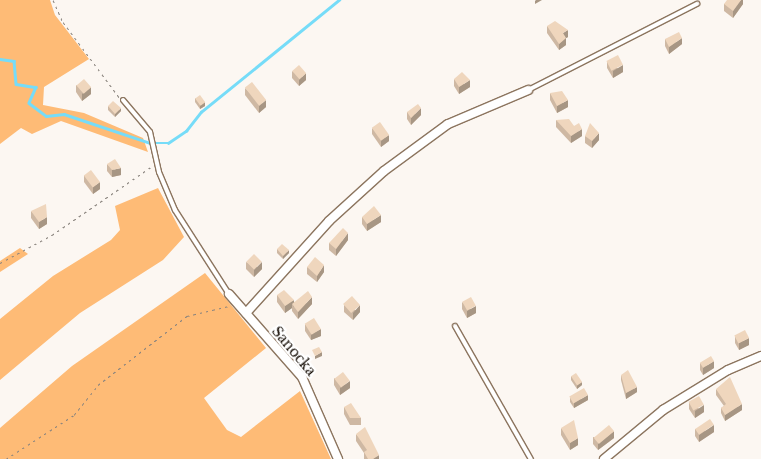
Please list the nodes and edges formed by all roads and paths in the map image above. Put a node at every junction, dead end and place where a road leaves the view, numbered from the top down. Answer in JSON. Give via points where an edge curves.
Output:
{"nodes":[{"id":1,"x":53,"y":0,"type":"edge"},
{"id":2,"x":698,"y":4,"type":"dead end"},
{"id":3,"x":528,"y":90,"type":"joint"},
{"id":4,"x":124,"y":100,"type":"joint"},
{"id":5,"x":156,"y":163,"type":"junction"},
{"id":6,"x":0,"y":263,"type":"edge"},
{"id":7,"x":229,"y":294,"type":"joint"},
{"id":8,"x":239,"y":305,"type":"junction"},
{"id":9,"x":246,"y":313,"type":"junction"},
{"id":10,"x":455,"y":326,"type":"dead end"},
{"id":11,"x":761,"y":356,"type":"edge"},
{"id":12,"x":6,"y":459,"type":"edge"},
{"id":13,"x":338,"y":459,"type":"edge"},
{"id":14,"x":531,"y":459,"type":"edge"},
{"id":15,"x":604,"y":459,"type":"edge"}],
"edges":[{"from":1,"to":4,"type":"path","via":[[63,22]]},
{"from":2,"to":3,"type":"lane"},
{"from":3,"to":9,"type":"street","via":[[448,124],[384,171],[329,221]]},
{"from":4,"to":5,"type":"lane","via":[[150,132]]},
{"from":5,"to":6,"type":"path","via":[[52,234]]},
{"from":5,"to":7,"type":"lane","via":[[178,217]]},
{"from":7,"to":8,"type":"street","name":"Sanocka"},
{"from":8,"to":9,"type":"street","name":"Sanocka"},
{"from":8,"to":12,"type":"path","via":[[186,316],[98,386],[74,415]]},
{"from":9,"to":13,"type":"street","name":"Sanocka","via":[[302,377]]},
{"from":10,"to":14,"type":"lane"},
{"from":11,"to":15,"type":"street","via":[[728,370],[663,410]]}]}
